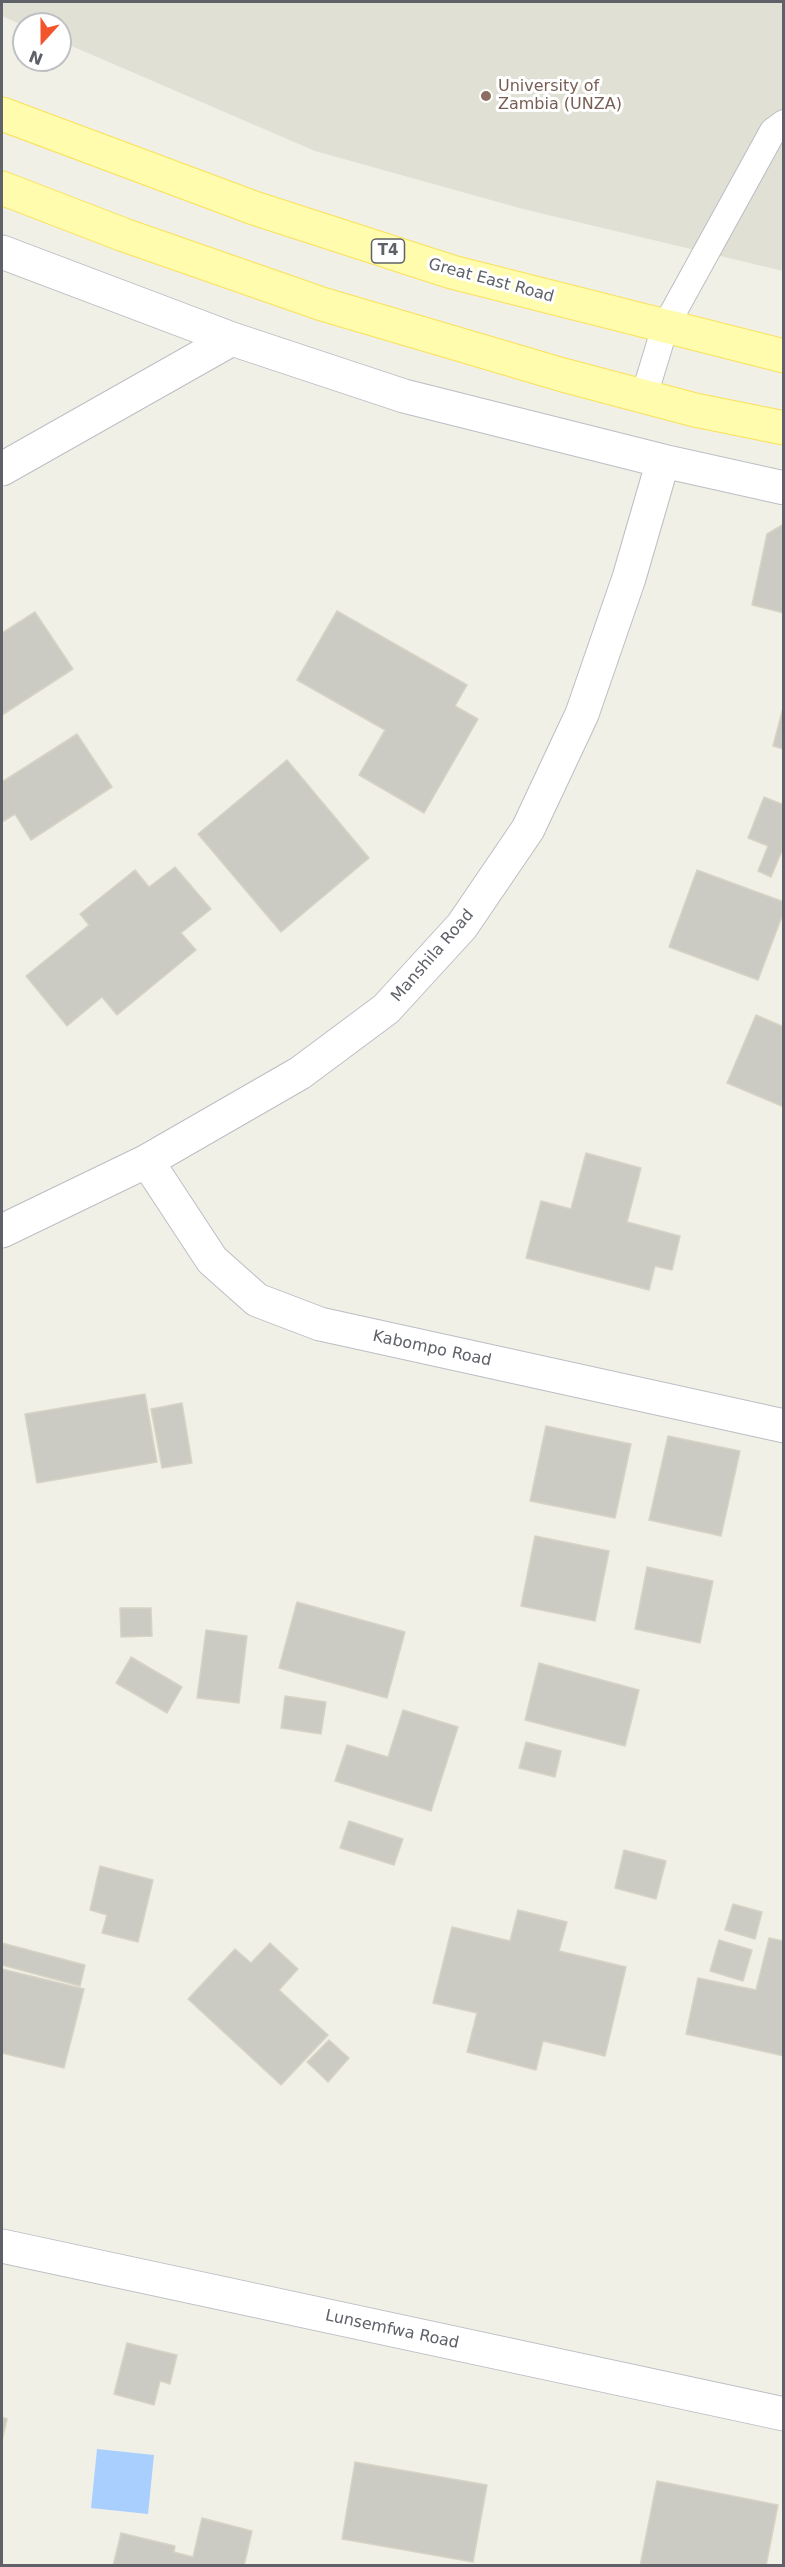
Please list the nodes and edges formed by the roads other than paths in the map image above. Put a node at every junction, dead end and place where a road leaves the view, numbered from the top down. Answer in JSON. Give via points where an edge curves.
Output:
{"nodes":[{"id":1,"x":2,"y":114,"type":"edge"},
{"id":2,"x":783,"y":123,"type":"edge"},
{"id":3,"x":2,"y":188,"type":"edge"},
{"id":4,"x":2,"y":252,"type":"edge"},
{"id":5,"x":665,"y":327,"type":"junction"},
{"id":6,"x":232,"y":339,"type":"junction"},
{"id":7,"x":783,"y":356,"type":"edge"},
{"id":8,"x":644,"y":396,"type":"junction"},
{"id":9,"x":783,"y":428,"type":"edge"},
{"id":10,"x":663,"y":461,"type":"junction"},
{"id":11,"x":2,"y":469,"type":"edge"},
{"id":12,"x":783,"y":488,"type":"edge"},
{"id":13,"x":147,"y":1161,"type":"junction"},
{"id":14,"x":2,"y":1231,"type":"edge"},
{"id":15,"x":783,"y":1426,"type":"edge"},
{"id":16,"x":2,"y":2247,"type":"edge"},
{"id":17,"x":783,"y":2414,"type":"edge"}],
"edges":[{"from":1,"to":5,"type":"main road","name":"Great East Road","number":"T4","via":[[254,208],[430,265]]},
{"from":2,"to":5,"type":"lane","via":[[773,131]]},
{"from":3,"to":8,"type":"main road","via":[[321,304]]},
{"from":4,"to":6,"type":"street"},
{"from":5,"to":7,"type":"main road","name":"Great East Road","number":"T4"},
{"from":5,"to":8,"type":"lane"},
{"from":6,"to":10,"type":"street","via":[[404,396]]},
{"from":6,"to":11,"type":"street"},
{"from":8,"to":9,"type":"main road"},
{"from":10,"to":12,"type":"street"},
{"from":10,"to":13,"type":"street","name":"Manshila Road","via":[[629,578],[582,714],[528,829],[462,926],[386,1010],[300,1073]]},
{"from":13,"to":14,"type":"street","name":"Manshila Road"},
{"from":13,"to":15,"type":"street","name":"Kabompo Road","via":[[212,1260],[257,1300],[320,1324]]},
{"from":16,"to":17,"type":"street","name":"Lunsemfwa Road"}]}
